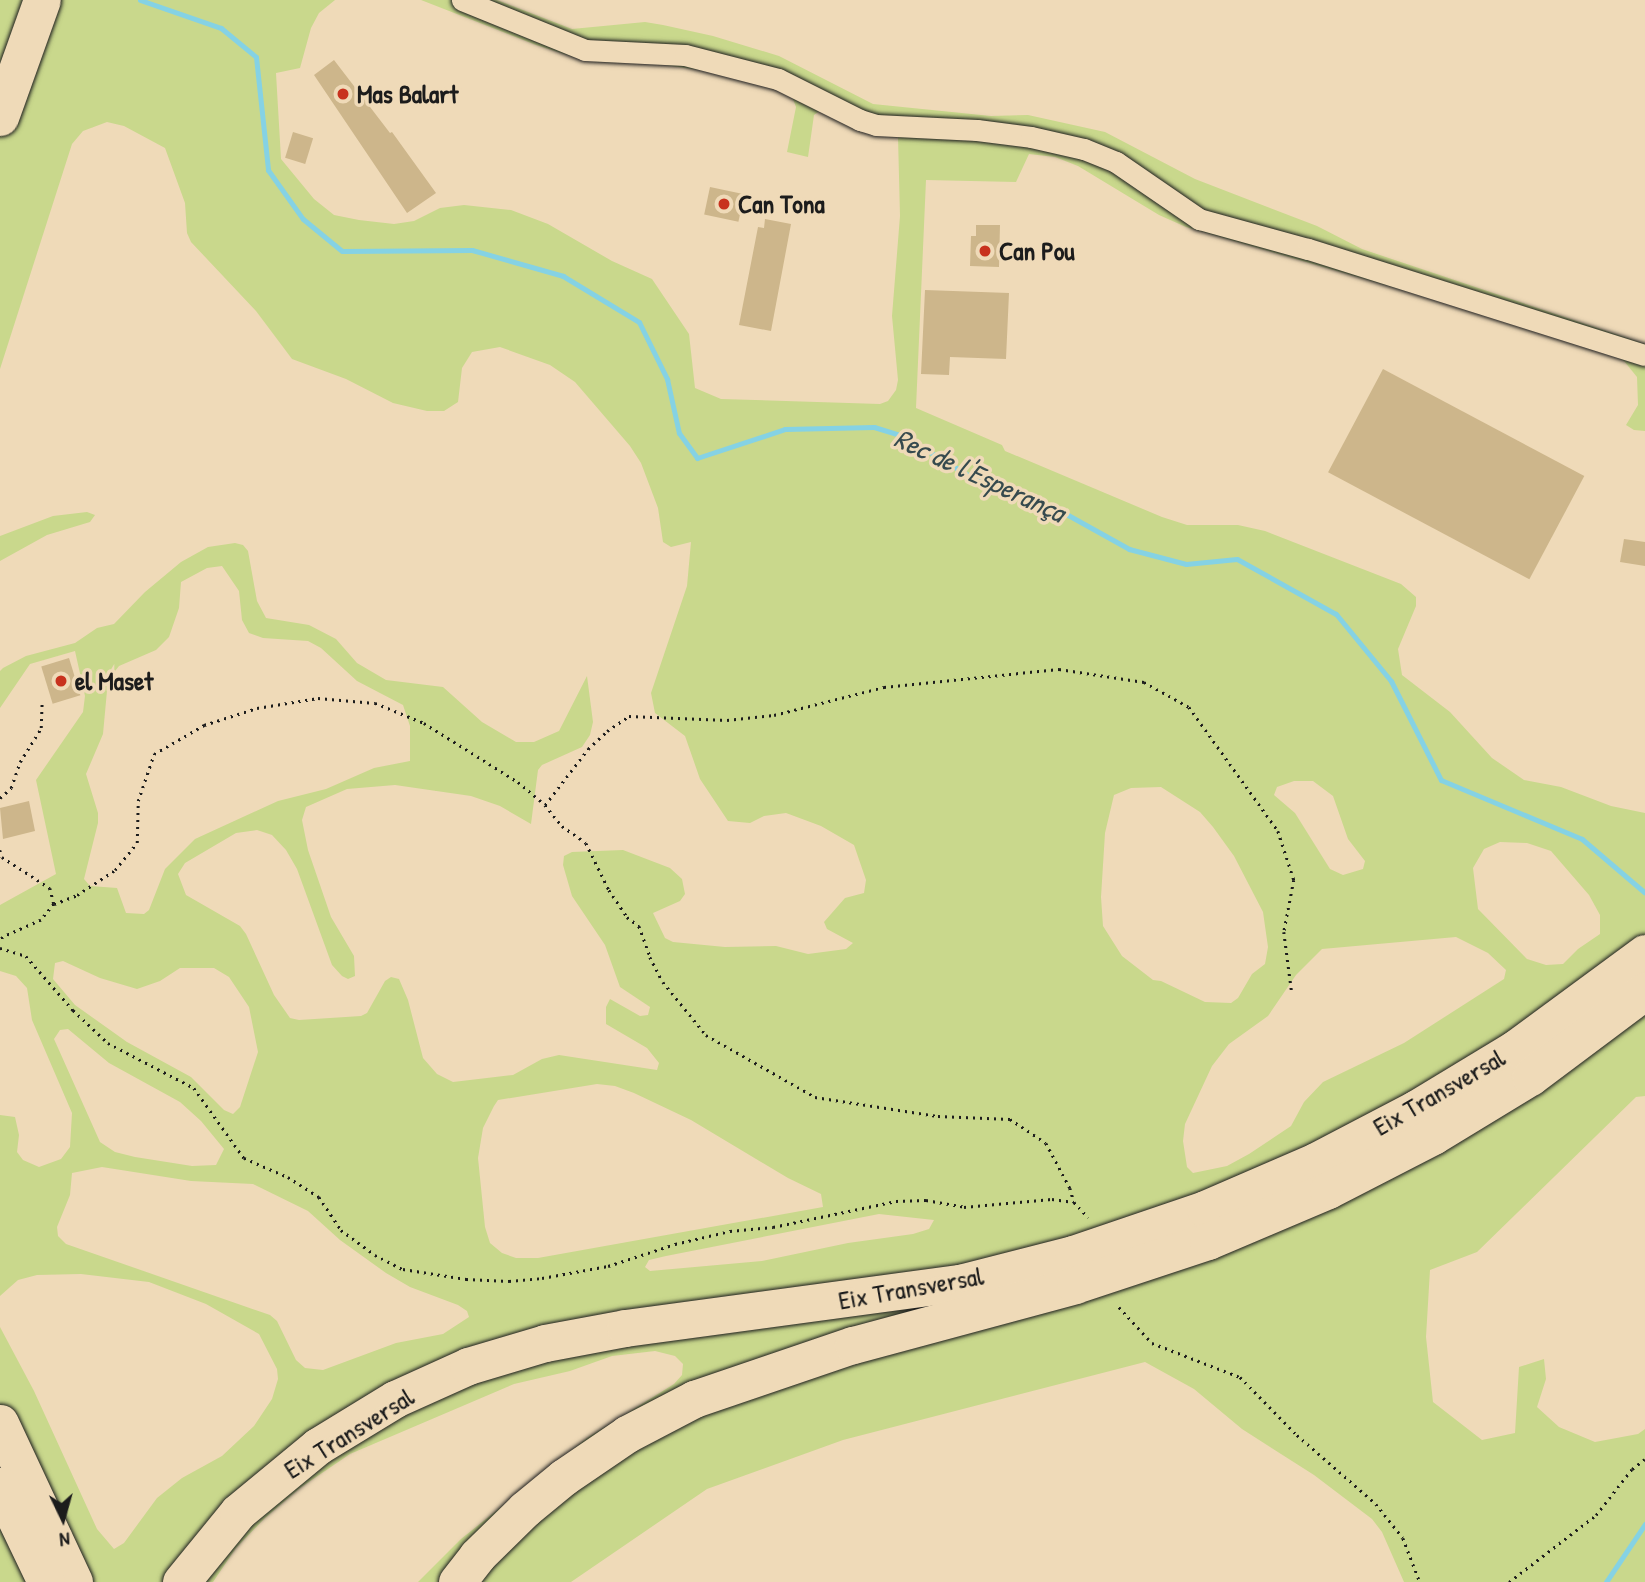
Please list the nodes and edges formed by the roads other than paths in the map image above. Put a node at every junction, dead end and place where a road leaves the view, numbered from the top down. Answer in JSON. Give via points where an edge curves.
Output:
{"nodes":[{"id":1,"x":16,"y":0,"type":"edge"},
{"id":2,"x":41,"y":0,"type":"edge"},
{"id":3,"x":462,"y":0,"type":"edge"},
{"id":4,"x":0,"y":47,"type":"edge"},
{"id":5,"x":0,"y":117,"type":"edge"},
{"id":6,"x":1645,"y":355,"type":"edge"},
{"id":7,"x":1645,"y":953,"type":"edge"},
{"id":8,"x":1645,"y":991,"type":"edge"},
{"id":9,"x":0,"y":1423,"type":"edge"},
{"id":10,"x":0,"y":1486,"type":"edge"},
{"id":11,"x":46,"y":1582,"type":"edge"},
{"id":12,"x":74,"y":1582,"type":"edge"},
{"id":13,"x":181,"y":1582,"type":"edge"},
{"id":14,"x":457,"y":1582,"type":"edge"}],
"edges":[{"from":1,"to":4,"type":"highway"},
{"from":2,"to":5,"type":"highway"},
{"from":3,"to":6,"type":"street","via":[[585,50],[685,55],[778,79],[876,124],[977,130],[1084,149],[1116,162],[1199,219]]},
{"from":7,"to":13,"type":"highway","name":"Eix Transversal","via":[[1516,1048],[1417,1108],[1316,1161],[1205,1209],[1073,1254],[960,1283],[625,1328],[545,1343],[468,1366],[395,1399],[318,1446],[238,1512]]},
{"from":8,"to":14,"type":"highway","via":[[1530,1077],[1433,1136],[1328,1190],[1208,1241],[1075,1285],[853,1345],[694,1399],[627,1434],[564,1477],[477,1556]]},
{"from":9,"to":12,"type":"highway"},
{"from":10,"to":11,"type":"highway"}]}
